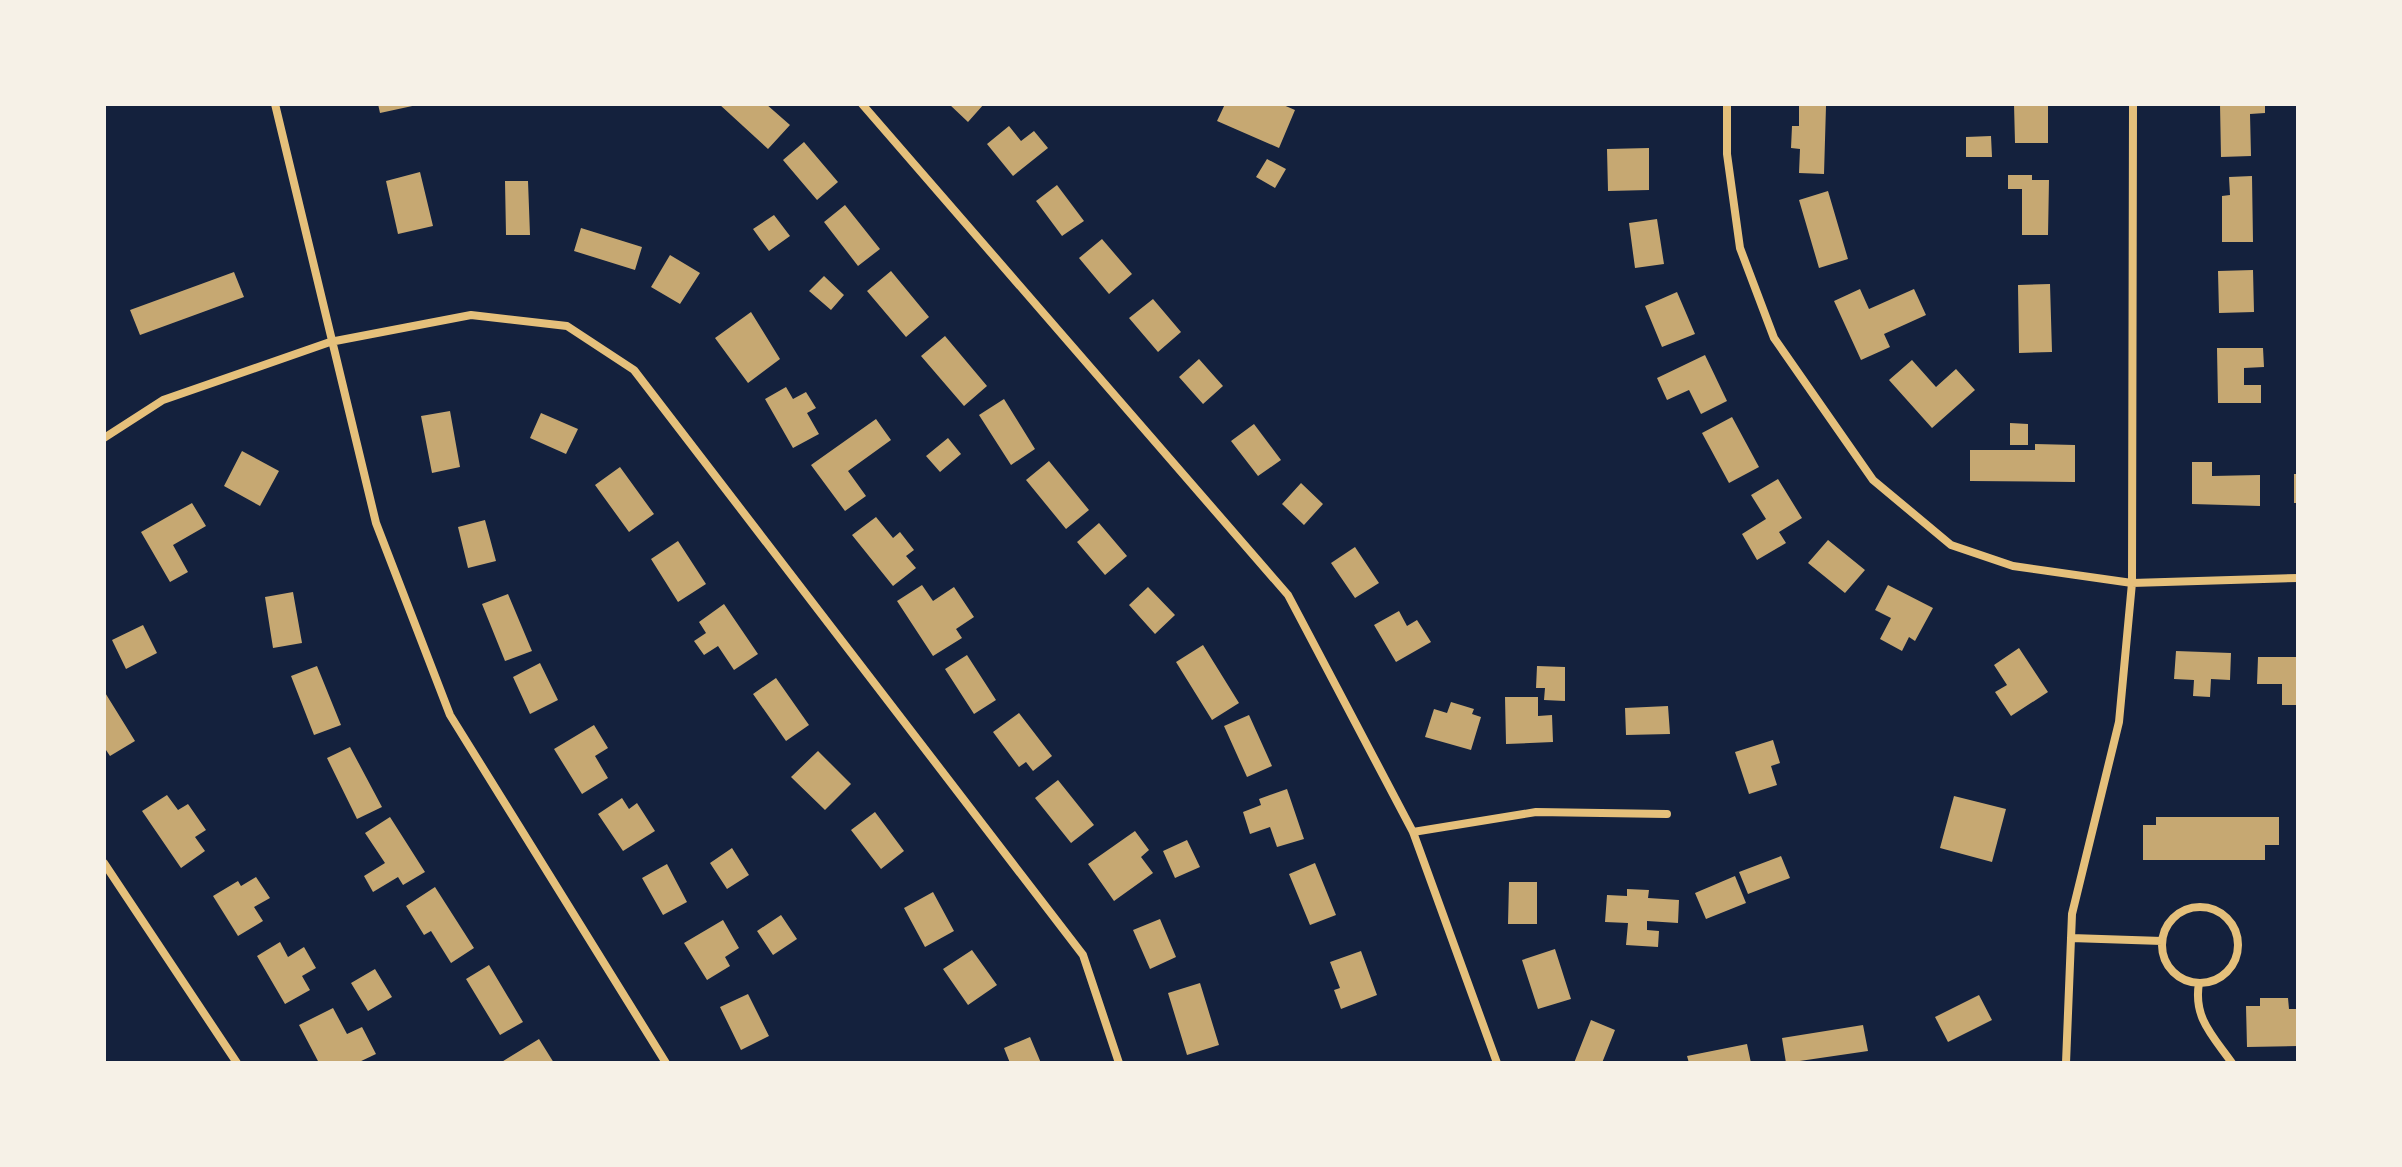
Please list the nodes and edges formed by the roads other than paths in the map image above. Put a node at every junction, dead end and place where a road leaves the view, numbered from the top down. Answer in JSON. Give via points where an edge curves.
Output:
{"nodes":[{"id":1,"x":275,"y":104,"type":"edge"},
{"id":2,"x":862,"y":104,"type":"edge"},
{"id":3,"x":1727,"y":104,"type":"edge"},
{"id":4,"x":2133,"y":104,"type":"edge"},
{"id":5,"x":330,"y":342,"type":"junction"},
{"id":6,"x":104,"y":438,"type":"edge"},
{"id":7,"x":2298,"y":578,"type":"edge"},
{"id":8,"x":2132,"y":583,"type":"junction"},
{"id":9,"x":1667,"y":814,"type":"dead end"},
{"id":10,"x":1413,"y":832,"type":"junction"},
{"id":11,"x":104,"y":863,"type":"edge"},
{"id":12,"x":2071,"y":938,"type":"junction"},
{"id":13,"x":2162,"y":941,"type":"junction"},
{"id":14,"x":2199,"y":983,"type":"junction"},
{"id":15,"x":237,"y":1063,"type":"edge"},
{"id":16,"x":666,"y":1063,"type":"edge"},
{"id":17,"x":1119,"y":1063,"type":"edge"},
{"id":18,"x":1497,"y":1063,"type":"edge"},
{"id":19,"x":2066,"y":1063,"type":"edge"},
{"id":20,"x":2232,"y":1063,"type":"edge"}],
"edges":[{"from":1,"to":5,"type":"street"},
{"from":2,"to":10,"type":"street","via":[[1288,595]]},
{"from":3,"to":8,"type":"street","via":[[1727,154],[1740,248],[1774,338],[1873,480],[1951,545],[2013,566]]},
{"from":4,"to":8,"type":"street"},
{"from":5,"to":6,"type":"street","via":[[163,400]]},
{"from":5,"to":16,"type":"street","via":[[376,523],[450,715]]},
{"from":5,"to":17,"type":"street","via":[[471,315],[567,326],[634,370],[1083,955]]},
{"from":7,"to":8,"type":"street"},
{"from":8,"to":12,"type":"street","via":[[2119,722],[2072,914]]},
{"from":9,"to":10,"type":"street","via":[[1536,812]]},
{"from":10,"to":18,"type":"street"},
{"from":11,"to":15,"type":"street"},
{"from":12,"to":13,"type":"street"},
{"from":12,"to":19,"type":"street"},
{"from":13,"to":14,"type":"street","via":[[2167,965],[2176,975]]},
{"from":13,"to":14,"type":"street","via":[[2165,929],[2182,911],[2207,908],[2229,920],[2238,943],[2231,967],[2212,982]]},
{"from":14,"to":20,"type":"street","via":[[2196,1003],[2201,1017]]}]}
